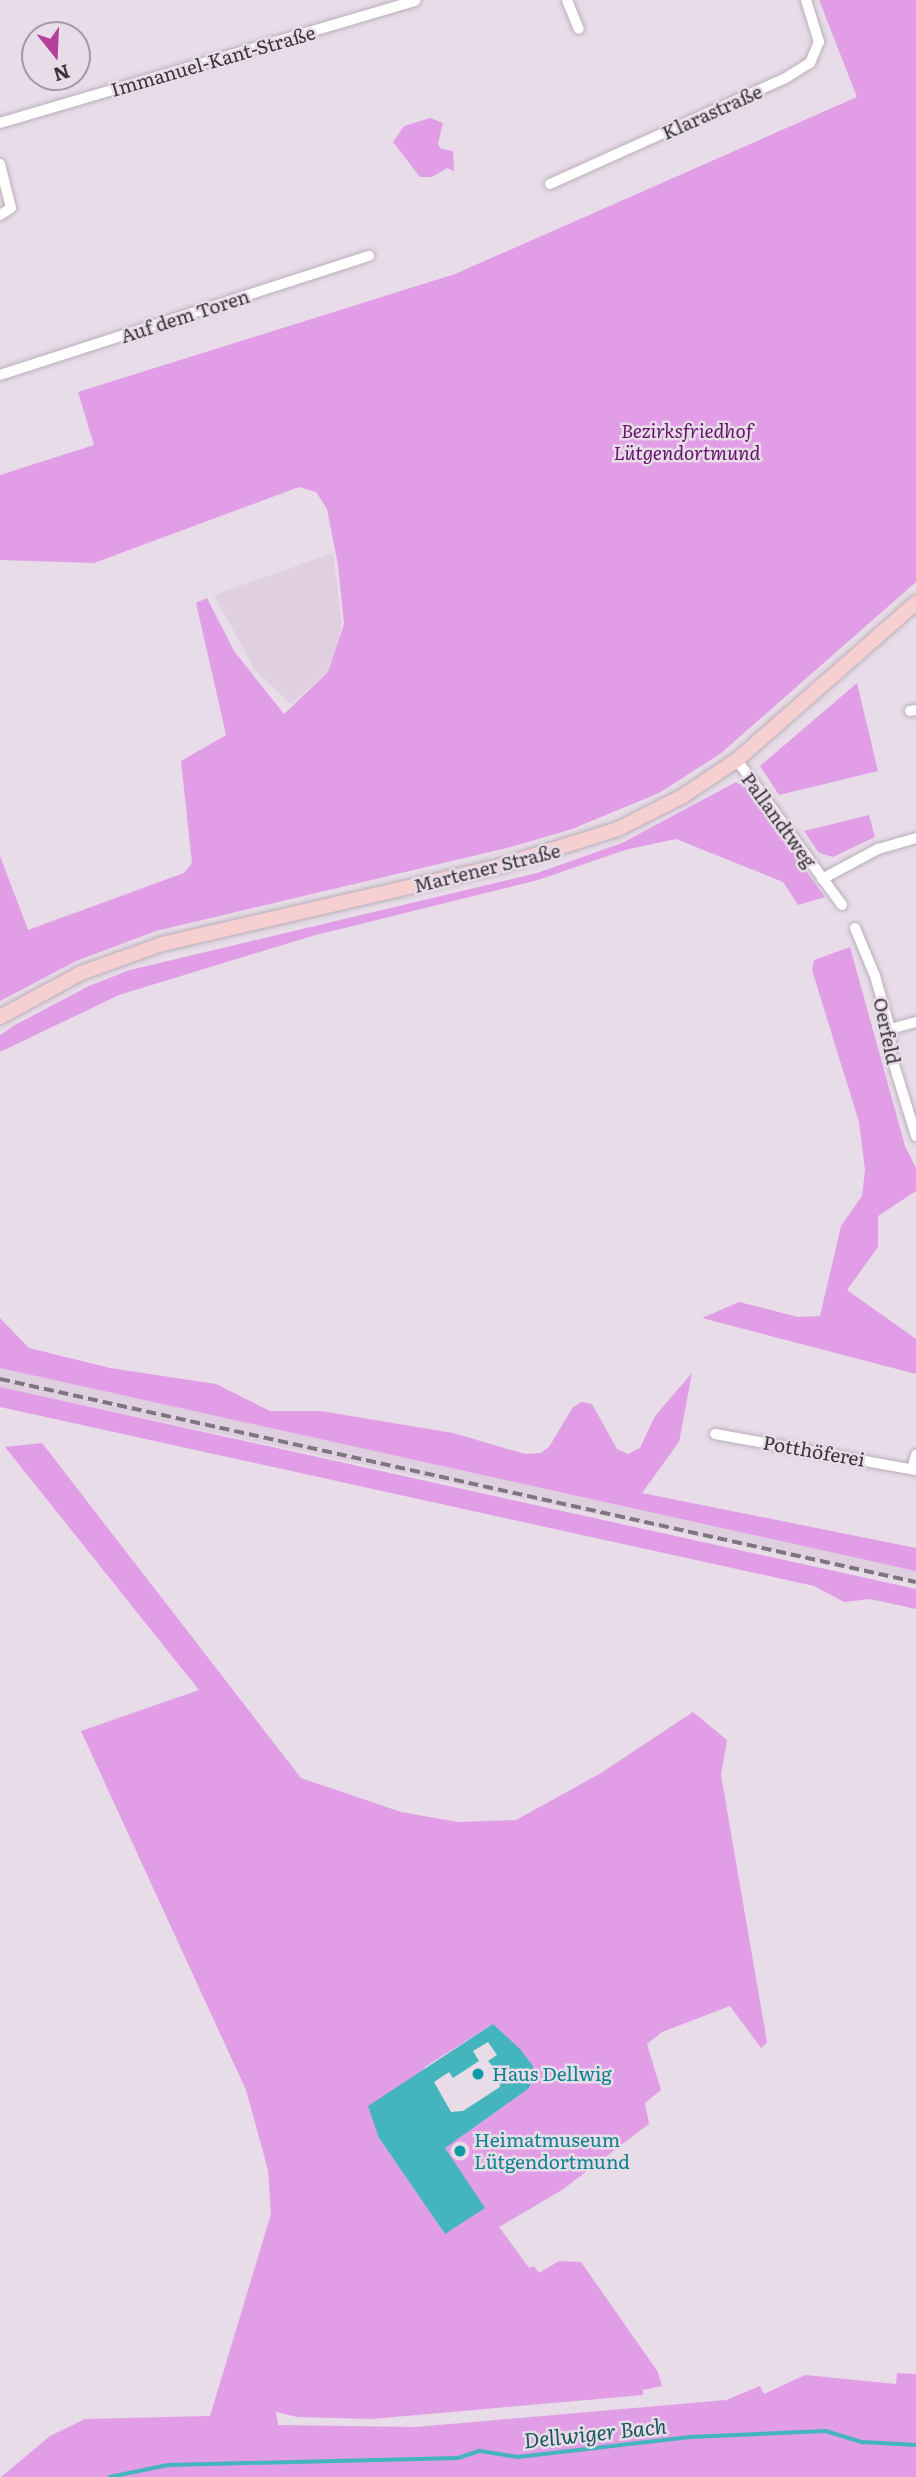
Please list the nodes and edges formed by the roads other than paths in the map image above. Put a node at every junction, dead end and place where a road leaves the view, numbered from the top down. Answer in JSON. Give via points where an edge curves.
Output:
{"nodes":[{"id":1,"x":566,"y":0,"type":"edge"},
{"id":2,"x":806,"y":0,"type":"edge"},
{"id":3,"x":415,"y":1,"type":"edge"},
{"id":4,"x":384,"y":5,"type":"edge"},
{"id":5,"x":579,"y":29,"type":"dead end"},
{"id":6,"x":0,"y":122,"type":"edge"},
{"id":7,"x":0,"y":164,"type":"edge"},
{"id":8,"x":550,"y":184,"type":"dead end"},
{"id":9,"x":0,"y":215,"type":"edge"},
{"id":10,"x":369,"y":256,"type":"dead end"},
{"id":11,"x":0,"y":375,"type":"edge"},
{"id":12,"x":916,"y":603,"type":"edge"},
{"id":13,"x":737,"y":761,"type":"junction"},
{"id":14,"x":916,"y":838,"type":"edge"},
{"id":15,"x":822,"y":879,"type":"junction"},
{"id":16,"x":842,"y":905,"type":"dead end"},
{"id":17,"x":855,"y":928,"type":"dead end"},
{"id":18,"x":0,"y":1017,"type":"edge"},
{"id":19,"x":916,"y":1021,"type":"edge"},
{"id":20,"x":890,"y":1029,"type":"junction"},
{"id":21,"x":916,"y":1136,"type":"edge"},
{"id":22,"x":715,"y":1434,"type":"dead end"},
{"id":23,"x":916,"y":1455,"type":"edge"},
{"id":24,"x":914,"y":1469,"type":"edge"}],
"edges":[{"from":1,"to":5,"type":"street"},
{"from":2,"to":8,"type":"street","name":"Klarastraße","via":[[819,42],[810,63],[784,79]]},
{"from":3,"to":4,"type":"street","name":"Immanuel-Kant-Straße"},
{"from":4,"to":6,"type":"street","name":"Immanuel-Kant-Straße"},
{"from":7,"to":9,"type":"street","via":[[11,208]]},
{"from":10,"to":11,"type":"street","name":"Auf dem Toren"},
{"from":12,"to":13,"type":"street","name":"Martener Straße"},
{"from":13,"to":15,"type":"street","name":"Pallandtweg"},
{"from":13,"to":18,"type":"street","name":"Martener Straße","via":[[652,813],[573,846],[162,944],[81,973]]},
{"from":14,"to":15,"type":"street","name":"Pallandtweg","via":[[878,849]]},
{"from":15,"to":16,"type":"street","name":"Pallandtweg"},
{"from":17,"to":20,"type":"street","name":"Oerfeld"},
{"from":19,"to":20,"type":"street"},
{"from":20,"to":21,"type":"street","name":"Oerfeld","via":[[891,1055]]},
{"from":22,"to":24,"type":"street","name":"Potthöferei"},
{"from":23,"to":24,"type":"street","name":"Potthöferei"}]}
